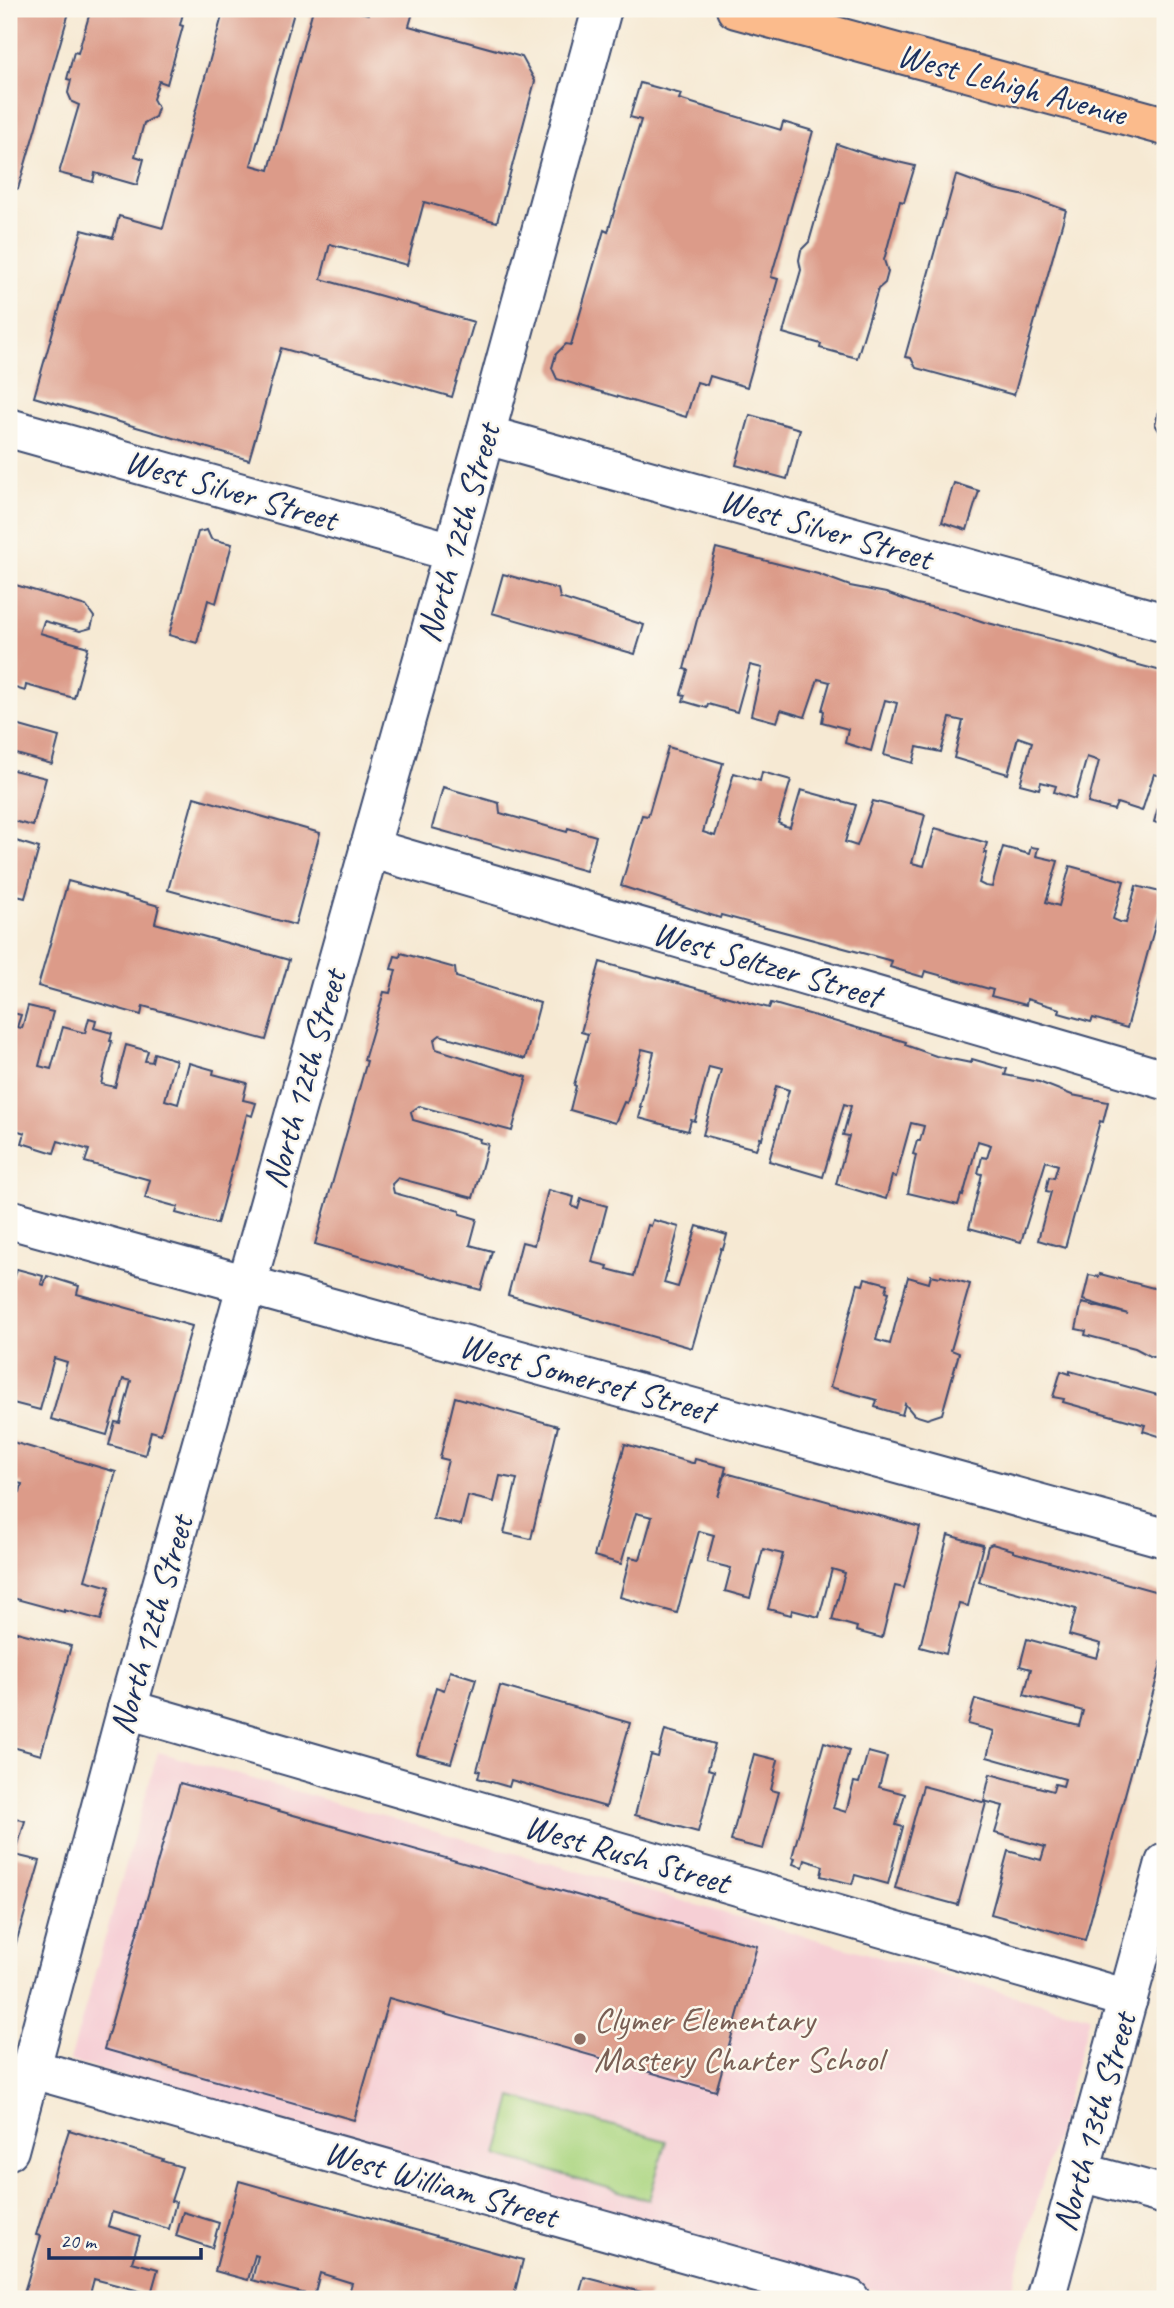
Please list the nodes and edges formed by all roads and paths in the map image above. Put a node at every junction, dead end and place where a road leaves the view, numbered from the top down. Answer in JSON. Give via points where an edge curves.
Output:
{"nodes":[{"id":1,"x":602,"y":9,"type":"edge"},
{"id":2,"x":736,"y":9,"type":"edge"},
{"id":3,"x":1165,"y":126,"type":"edge"},
{"id":4,"x":9,"y":428,"type":"edge"},
{"id":5,"x":486,"y":435,"type":"junction"},
{"id":6,"x":453,"y":552,"type":"junction"},
{"id":7,"x":1165,"y":623,"type":"edge"},
{"id":8,"x":369,"y":848,"type":"junction"},
{"id":9,"x":1165,"y":1080,"type":"edge"},
{"id":10,"x":9,"y":1219,"type":"edge"},
{"id":11,"x":247,"y":1284,"type":"junction"},
{"id":12,"x":1165,"y":1538,"type":"edge"},
{"id":13,"x":127,"y":1709,"type":"junction"},
{"id":14,"x":1165,"y":1863,"type":"edge"},
{"id":15,"x":1158,"y":1917,"type":"edge"},
{"id":16,"x":1128,"y":1999,"type":"junction"},
{"id":17,"x":32,"y":2069,"type":"junction"},
{"id":18,"x":9,"y":2150,"type":"edge"},
{"id":19,"x":1080,"y":2172,"type":"junction"},
{"id":20,"x":1165,"y":2195,"type":"edge"},
{"id":21,"x":850,"y":2299,"type":"edge"},
{"id":22,"x":1045,"y":2299,"type":"edge"}],
"edges":[{"from":1,"to":5,"type":"street","name":"North 12th Street"},
{"from":2,"to":3,"type":"main road","name":"West Lehigh Avenue"},
{"from":4,"to":6,"type":"street","name":"West Silver Street"},
{"from":5,"to":6,"type":"street","name":"North 12th Street"},
{"from":5,"to":7,"type":"street","name":"West Silver Street"},
{"from":6,"to":8,"type":"street","name":"North 12th Street"},
{"from":8,"to":9,"type":"street","name":"West Seltzer Street"},
{"from":8,"to":11,"type":"street","name":"North 12th Street"},
{"from":10,"to":11,"type":"street","name":"West Somerset Street"},
{"from":11,"to":12,"type":"street","name":"West Somerset Street"},
{"from":11,"to":13,"type":"street","name":"North 12th Street"},
{"from":13,"to":16,"type":"street","name":"West Rush Street"},
{"from":13,"to":17,"type":"street","name":"North 12th Street"},
{"from":14,"to":15,"type":"street","name":"North 13th Street"},
{"from":15,"to":16,"type":"street","name":"North 13th Street"},
{"from":16,"to":19,"type":"street","name":"North 13th Street"},
{"from":17,"to":18,"type":"street","name":"North 12th Street"},
{"from":17,"to":21,"type":"street","name":"West William Street"},
{"from":19,"to":20,"type":"street"},
{"from":19,"to":22,"type":"street","name":"North 13th Street"}]}
